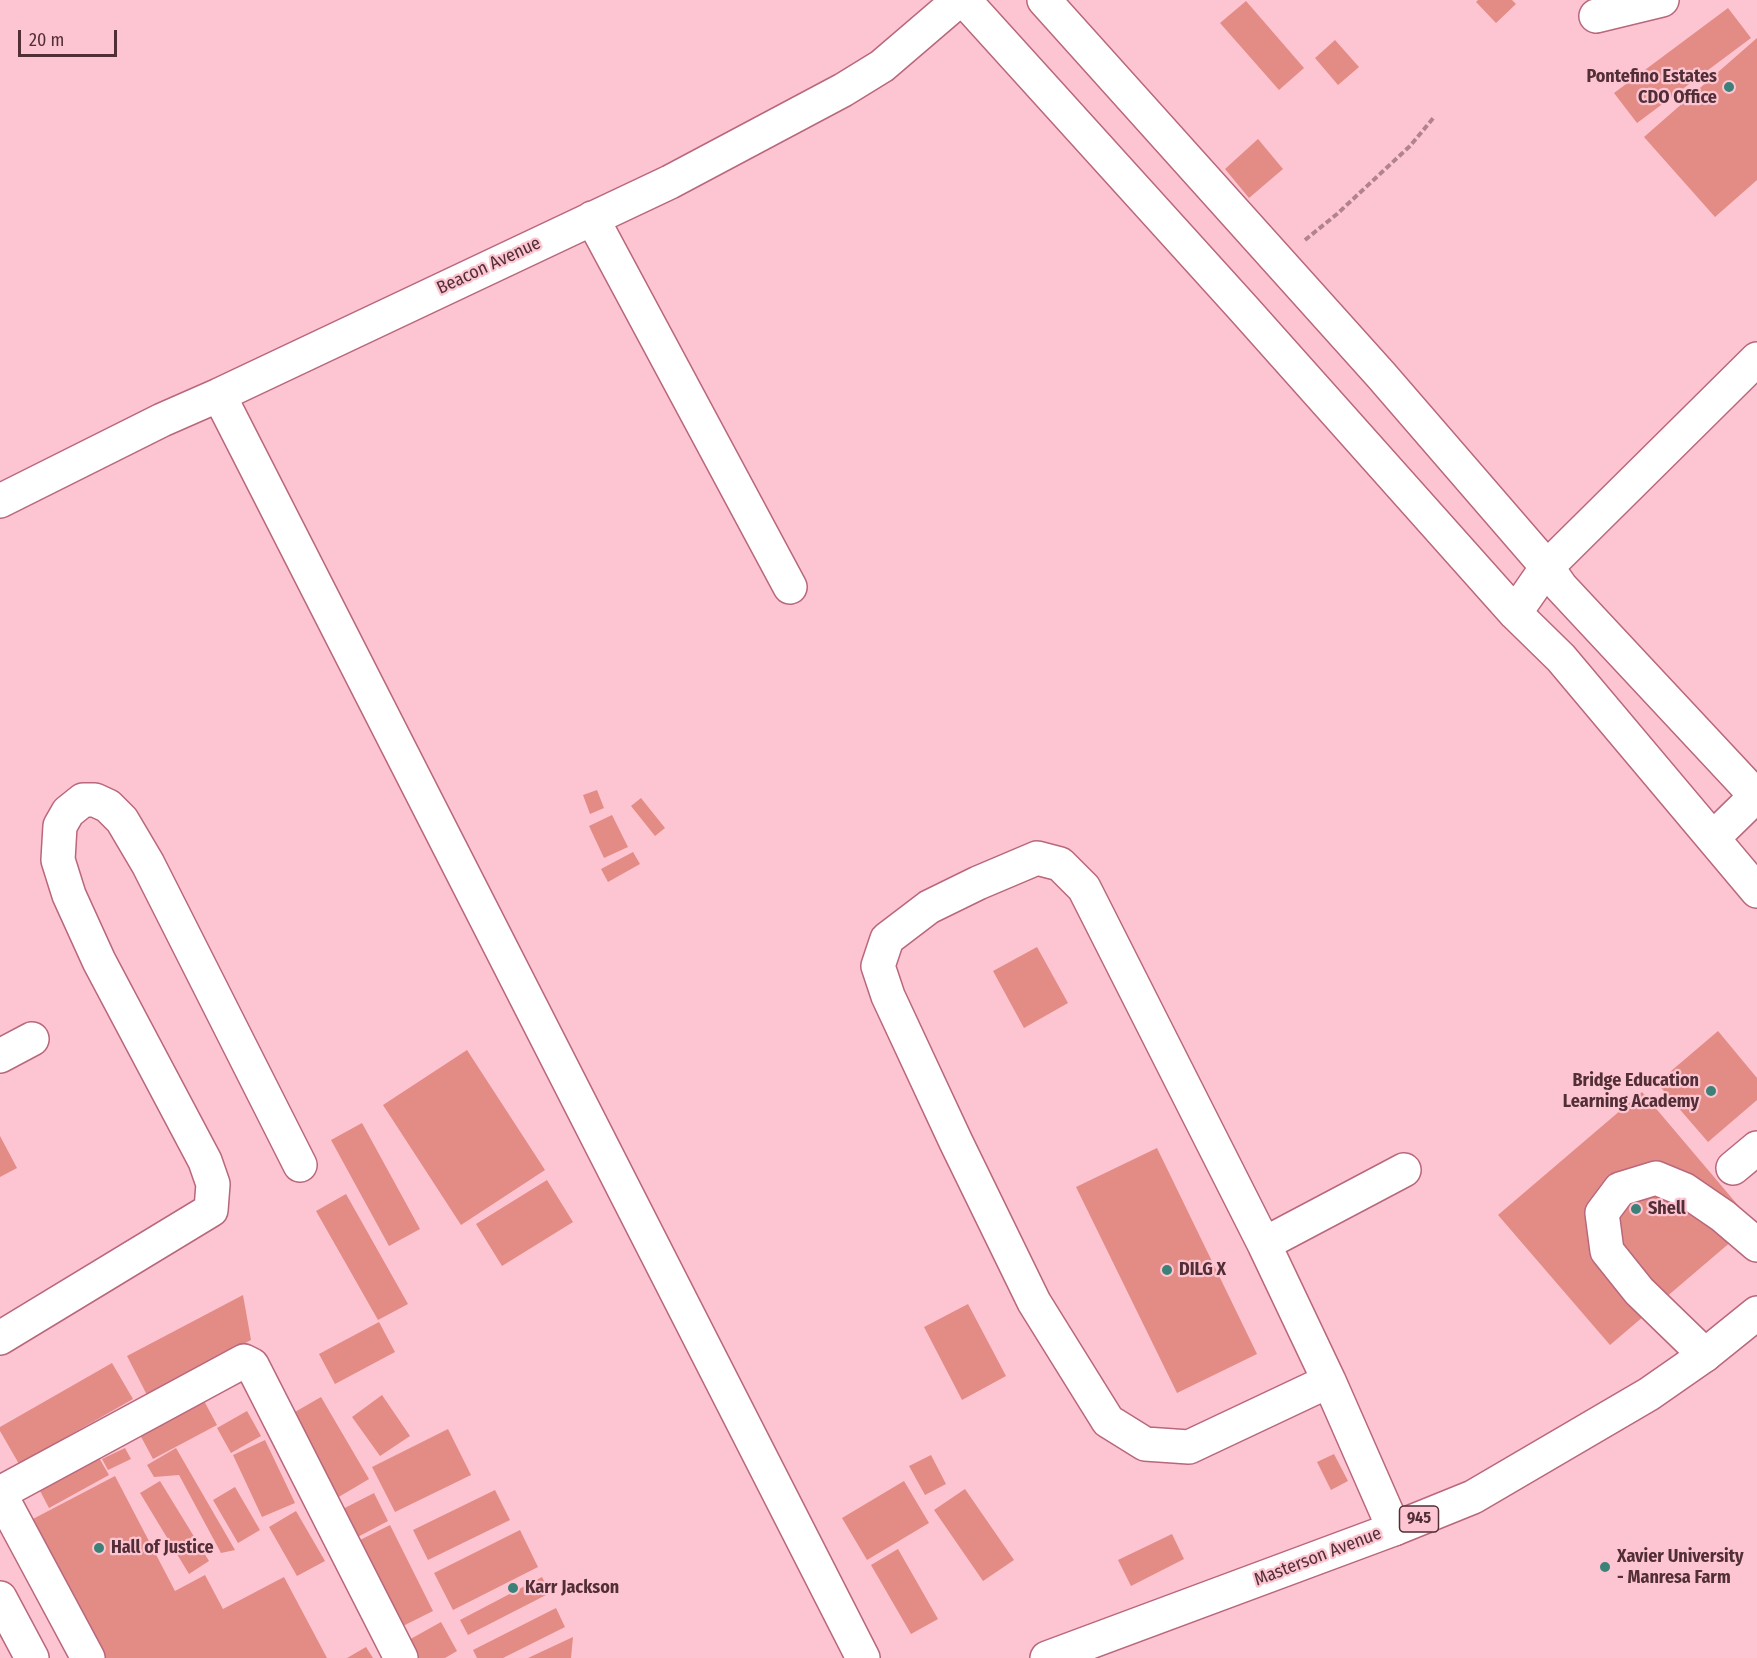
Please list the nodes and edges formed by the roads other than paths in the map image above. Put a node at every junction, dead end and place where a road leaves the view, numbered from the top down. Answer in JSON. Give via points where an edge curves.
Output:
{"nodes":[{"id":1,"x":959,"y":0,"type":"edge"},
{"id":2,"x":964,"y":0,"type":"edge"},
{"id":3,"x":1044,"y":0,"type":"edge"},
{"id":4,"x":1662,"y":0,"type":"edge"},
{"id":5,"x":1596,"y":16,"type":"dead end"},
{"id":6,"x":592,"y":218,"type":"junction"},
{"id":7,"x":1757,"y":359,"type":"edge"},
{"id":8,"x":219,"y":395,"type":"junction"},
{"id":9,"x":0,"y":501,"type":"edge"},
{"id":10,"x":1547,"y":567,"type":"junction"},
{"id":11,"x":790,"y":588,"type":"dead end"},
{"id":12,"x":1515,"y":613,"type":"junction"},
{"id":13,"x":1756,"y":796,"type":"edge"},
{"id":14,"x":1713,"y":838,"type":"junction"},
{"id":15,"x":1757,"y":891,"type":"edge"},
{"id":16,"x":32,"y":1039,"type":"dead end"},
{"id":17,"x":0,"y":1056,"type":"edge"},
{"id":18,"x":300,"y":1166,"type":"dead end"},
{"id":19,"x":1404,"y":1170,"type":"dead end"},
{"id":20,"x":1264,"y":1244,"type":"junction"},
{"id":21,"x":1757,"y":1245,"type":"edge"},
{"id":22,"x":1757,"y":1313,"type":"edge"},
{"id":23,"x":0,"y":1338,"type":"edge"},
{"id":24,"x":1705,"y":1354,"type":"junction"},
{"id":25,"x":1329,"y":1381,"type":"junction"},
{"id":26,"x":0,"y":1494,"type":"edge"},
{"id":27,"x":1394,"y":1529,"type":"junction"},
{"id":28,"x":0,"y":1598,"type":"edge"},
{"id":29,"x":32,"y":1658,"type":"edge"},
{"id":30,"x":88,"y":1658,"type":"edge"},
{"id":31,"x":401,"y":1658,"type":"edge"},
{"id":32,"x":863,"y":1658,"type":"edge"},
{"id":33,"x":1047,"y":1658,"type":"edge"}],
"edges":[{"from":1,"to":6,"type":"street","name":"Beacon Avenue","via":[[882,66],[843,90],[670,182]]},
{"from":2,"to":12,"type":"street"},
{"from":3,"to":10,"type":"street","via":[[1381,375]]},
{"from":4,"to":5,"type":"street"},
{"from":6,"to":8,"type":"street","name":"Beacon Avenue"},
{"from":6,"to":11,"type":"street"},
{"from":7,"to":10,"type":"street"},
{"from":8,"to":9,"type":"street","name":"Beacon Avenue"},
{"from":8,"to":32,"type":"street"},
{"from":10,"to":12,"type":"street"},
{"from":10,"to":13,"type":"street","via":[[1561,587]]},
{"from":12,"to":14,"type":"street","via":[[1561,658]]},
{"from":13,"to":14,"type":"street"},
{"from":14,"to":15,"type":"street"},
{"from":16,"to":17,"type":"street"},
{"from":18,"to":23,"type":"street","via":[[122,820],[108,806],[83,800],[68,812],[60,826],[58,860],[99,961],[205,1161],[213,1184],[211,1210]]},
{"from":19,"to":20,"type":"street"},
{"from":20,"to":25,"type":"street"},
{"from":20,"to":25,"type":"street","via":[[1084,888],[1060,864],[1037,858],[978,883],[929,907],[887,939],[878,966],[888,996],[1034,1302],[1108,1421],[1145,1444],[1189,1447]]},
{"from":21,"to":24,"type":"street","via":[[1685,1190],[1656,1178],[1620,1188],[1602,1213],[1607,1251],[1639,1291]]},
{"from":22,"to":24,"type":"street","name":"Masterson Avenue","number":"945"},
{"from":24,"to":27,"type":"street","name":"Masterson Avenue","number":"945","via":[[1649,1394],[1473,1497]]},
{"from":25,"to":27,"type":"street"},
{"from":26,"to":30,"type":"street"},
{"from":26,"to":31,"type":"street","via":[[244,1361],[252,1365]]},
{"from":27,"to":33,"type":"street","name":"Masterson Avenue","number":"945"},
{"from":28,"to":29,"type":"street"}]}
